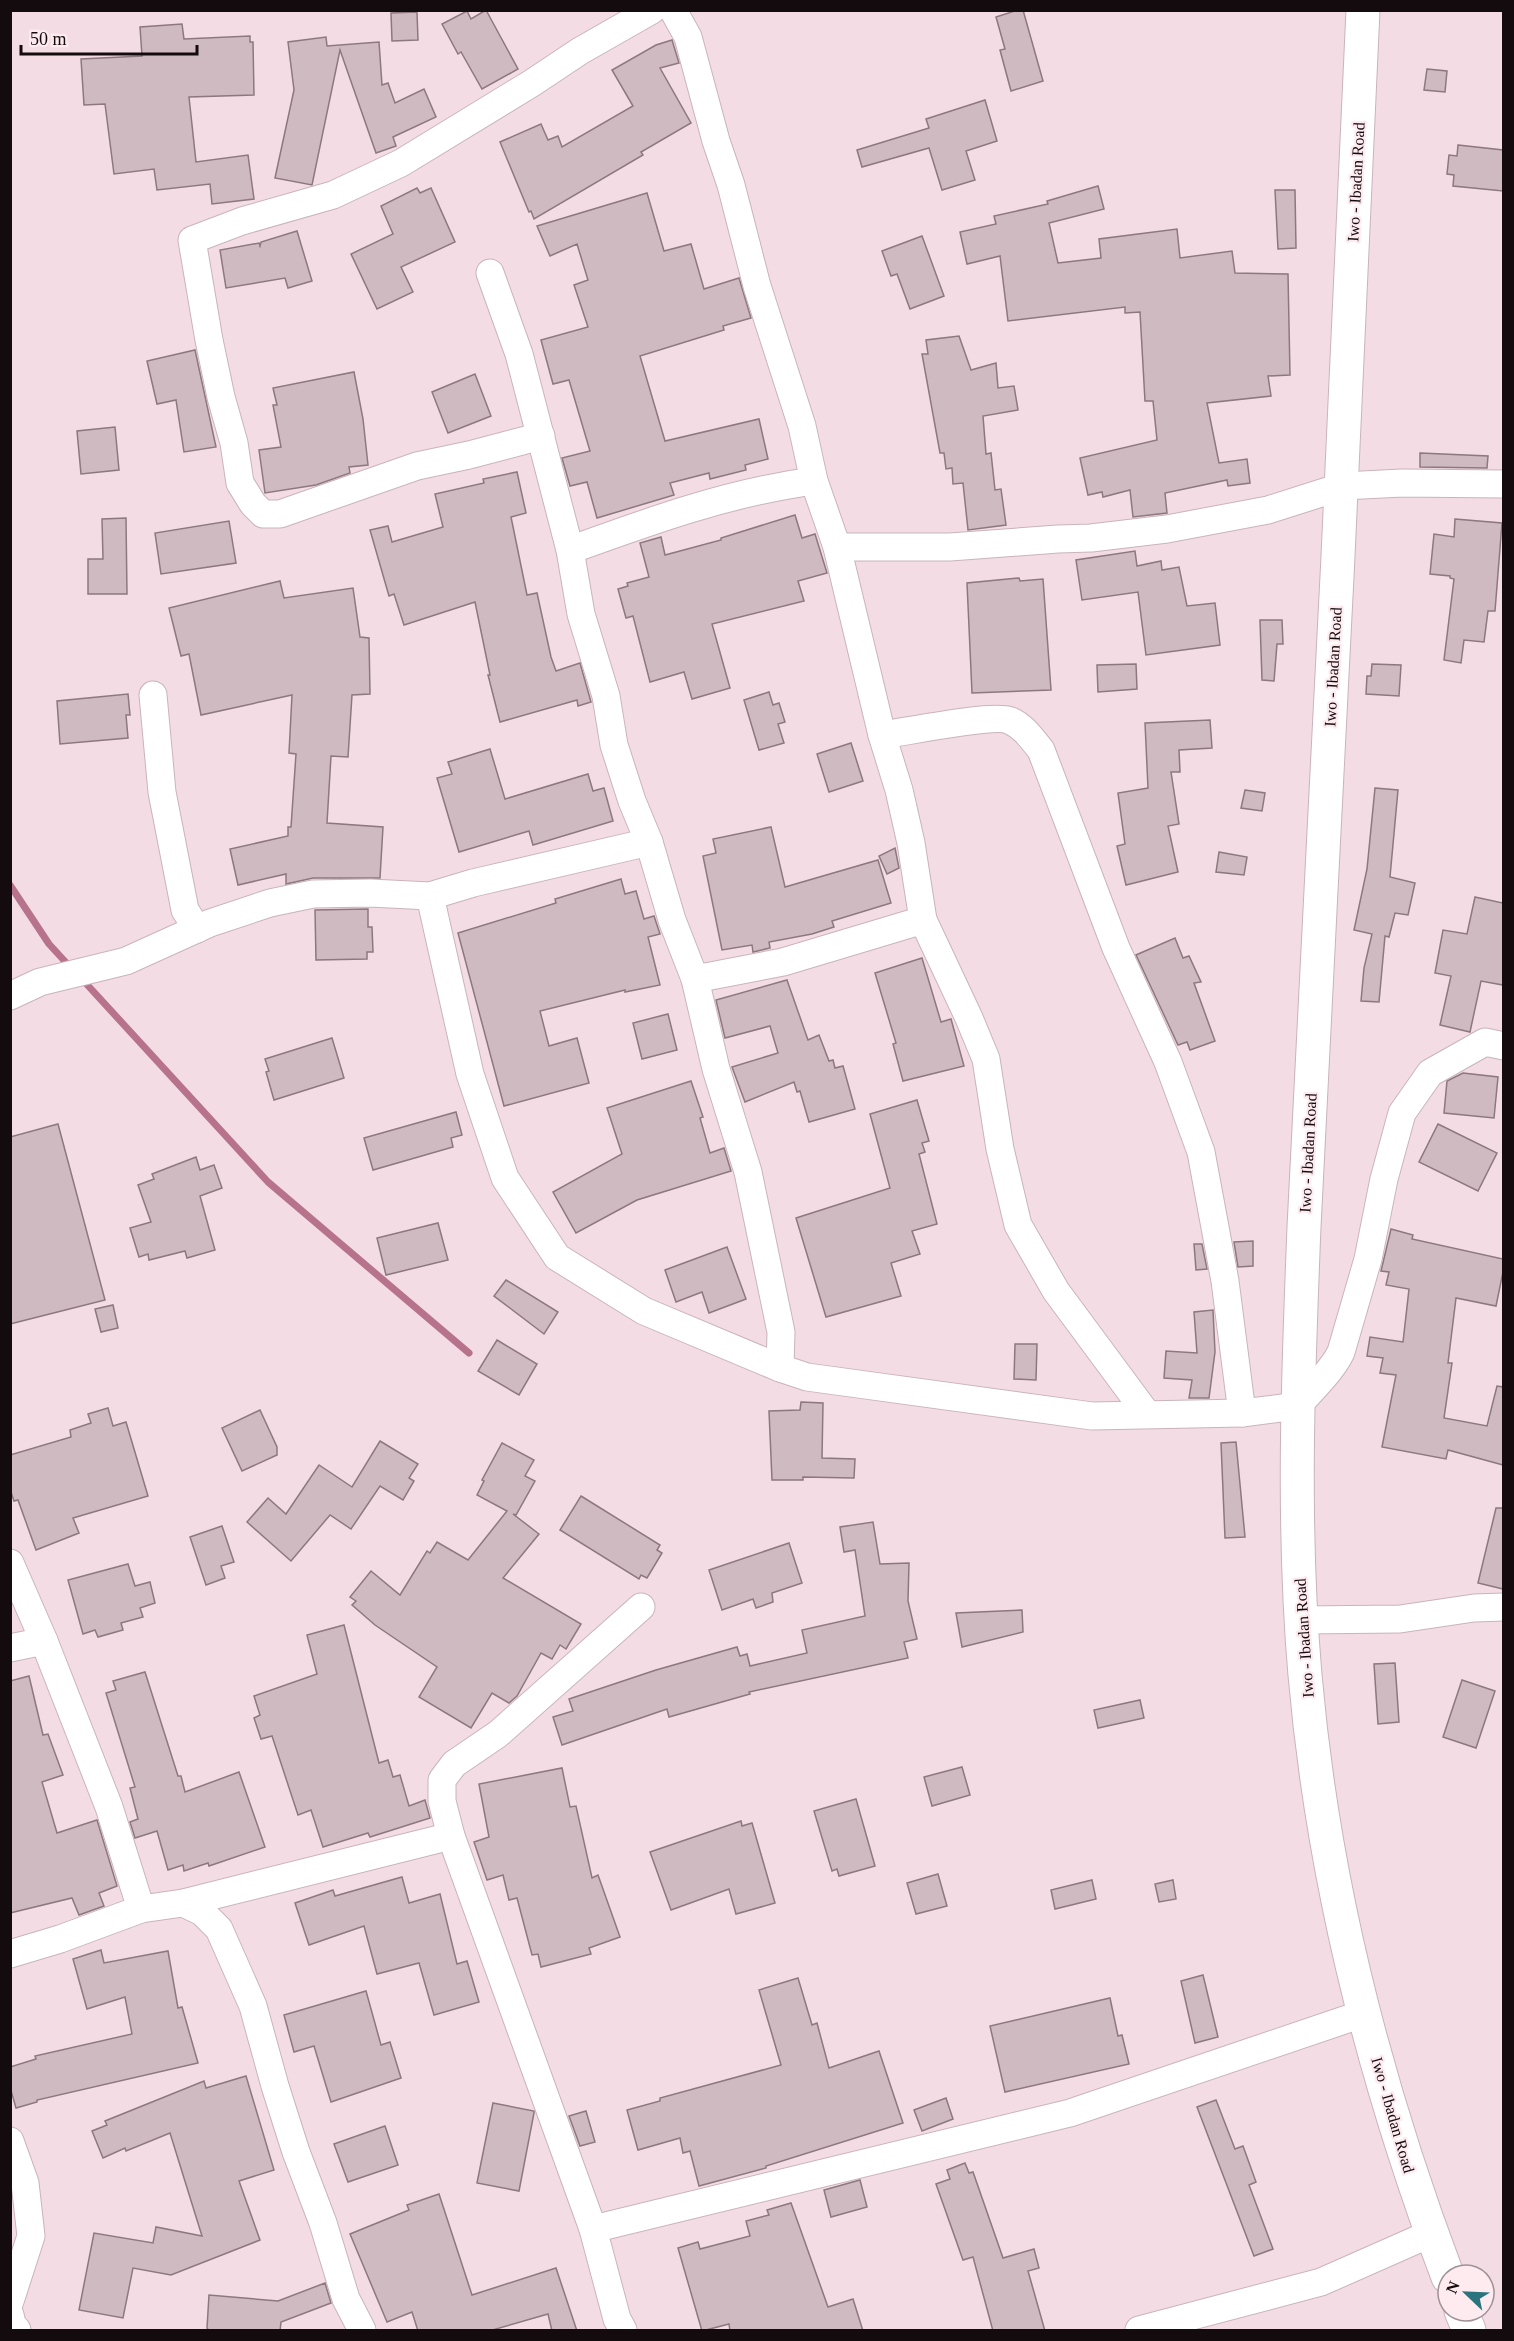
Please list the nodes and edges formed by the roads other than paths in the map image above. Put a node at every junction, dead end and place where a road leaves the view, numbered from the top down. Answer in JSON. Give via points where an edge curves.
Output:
{"nodes":[{"id":1,"x":652,"y":10,"type":"edge"},
{"id":2,"x":672,"y":10,"type":"edge"},
{"id":3,"x":1363,"y":10,"type":"edge"},
{"id":4,"x":490,"y":273,"type":"dead end"},
{"id":5,"x":541,"y":436,"type":"junction"},
{"id":6,"x":814,"y":481,"type":"junction"},
{"id":7,"x":1503,"y":484,"type":"edge"},
{"id":8,"x":1343,"y":486,"type":"junction"},
{"id":9,"x":837,"y":547,"type":"junction"},
{"id":10,"x":570,"y":550,"type":"junction"},
{"id":11,"x":153,"y":695,"type":"dead end"},
{"id":12,"x":882,"y":735,"type":"junction"},
{"id":13,"x":649,"y":842,"type":"junction"},
{"id":14,"x":430,"y":896,"type":"junction"},
{"id":15,"x":923,"y":920,"type":"junction"},
{"id":16,"x":197,"y":929,"type":"junction"},
{"id":17,"x":695,"y":979,"type":"junction"},
{"id":18,"x":10,"y":996,"type":"edge"},
{"id":19,"x":1503,"y":1046,"type":"edge"},
{"id":20,"x":780,"y":1368,"type":"junction"},
{"id":21,"x":1298,"y":1406,"type":"junction"},
{"id":22,"x":1242,"y":1413,"type":"junction"},
{"id":23,"x":1147,"y":1414,"type":"junction"},
{"id":24,"x":10,"y":1563,"type":"edge"},
{"id":25,"x":641,"y":1607,"type":"dead end"},
{"id":26,"x":1503,"y":1607,"type":"edge"},
{"id":27,"x":1301,"y":1620,"type":"junction"},
{"id":28,"x":44,"y":1641,"type":"junction"},
{"id":29,"x":10,"y":1648,"type":"edge"},
{"id":30,"x":451,"y":1836,"type":"junction"},
{"id":31,"x":183,"y":1903,"type":"junction"},
{"id":32,"x":141,"y":1909,"type":"junction"},
{"id":33,"x":10,"y":1954,"type":"edge"},
{"id":34,"x":1365,"y":2013,"type":"junction"},
{"id":35,"x":10,"y":2141,"type":"edge"},
{"id":36,"x":593,"y":2229,"type":"junction"},
{"id":37,"x":1432,"y":2233,"type":"junction"},
{"id":38,"x":1443,"y":2263,"type":"edge"},
{"id":39,"x":10,"y":2301,"type":"edge"},
{"id":40,"x":10,"y":2315,"type":"edge"},
{"id":41,"x":17,"y":2331,"type":"edge"},
{"id":42,"x":362,"y":2331,"type":"edge"},
{"id":43,"x":623,"y":2331,"type":"edge"},
{"id":44,"x":1139,"y":2331,"type":"edge"}],
"edges":[{"from":1,"to":5,"type":"street","via":[[401,163],[333,195],[192,240],[240,483],[263,514],[280,514],[417,466]]},
{"from":2,"to":6,"type":"street","via":[[688,37],[757,286],[802,426]]},
{"from":3,"to":8,"type":"main road","name":"Iwo - Ibadan Road"},
{"from":4,"to":5,"type":"street","via":[[519,354]]},
{"from":5,"to":10,"type":"street"},
{"from":6,"to":9,"type":"street"},
{"from":6,"to":10,"type":"street","via":[[748,492]]},
{"from":7,"to":8,"type":"street"},
{"from":8,"to":9,"type":"street","via":[[1268,510],[1167,529],[950,547]]},
{"from":8,"to":21,"type":"main road","name":"Iwo - Ibadan Road","via":[[1316,972]]},
{"from":9,"to":12,"type":"street"},
{"from":10,"to":13,"type":"street","via":[[581,614],[606,696],[614,745]]},
{"from":11,"to":16,"type":"street","via":[[162,792],[185,910]]},
{"from":12,"to":15,"type":"street","via":[[911,843]]},
{"from":12,"to":22,"type":"street","via":[[1009,719],[1026,731],[1041,750],[1116,948],[1168,1062],[1201,1152],[1225,1281]]},
{"from":13,"to":14,"type":"street"},
{"from":13,"to":17,"type":"street","via":[[672,920]]},
{"from":14,"to":16,"type":"street","via":[[313,894],[270,903]]},
{"from":14,"to":20,"type":"street","via":[[470,1074],[506,1178],[558,1257],[645,1311]]},
{"from":15,"to":17,"type":"street","via":[[783,962]]},
{"from":15,"to":23,"type":"street","via":[[986,1059],[1000,1149],[1018,1225],[1056,1291]]},
{"from":16,"to":18,"type":"street","via":[[126,961],[40,982]]},
{"from":17,"to":20,"type":"street","via":[[716,1069],[748,1172],[781,1332]]},
{"from":19,"to":21,"type":"street","via":[[1485,1042],[1430,1073],[1402,1113],[1368,1260],[1341,1352],[1335,1365]]},
{"from":20,"to":23,"type":"street","via":[[807,1377],[1092,1416]]},
{"from":21,"to":22,"type":"street"},
{"from":21,"to":27,"type":"main road","name":"Iwo - Ibadan Road"},
{"from":22,"to":23,"type":"street"},
{"from":24,"to":28,"type":"street"},
{"from":25,"to":30,"type":"street","via":[[498,1734],[454,1764],[442,1780],[442,1801]]},
{"from":26,"to":27,"type":"street","via":[[1400,1619]]},
{"from":27,"to":34,"type":"main road","name":"Iwo - Ibadan Road","via":[[1305,1678],[1332,1875]]},
{"from":28,"to":29,"type":"street"},
{"from":28,"to":32,"type":"street","via":[[109,1808]]},
{"from":30,"to":31,"type":"street"},
{"from":30,"to":36,"type":"street"},
{"from":31,"to":32,"type":"street"},
{"from":31,"to":42,"type":"street","via":[[202,1912],[219,1929],[252,2006],[346,2300]]},
{"from":32,"to":33,"type":"street"},
{"from":34,"to":36,"type":"street","via":[[1070,2113]]},
{"from":34,"to":37,"type":"main road","name":"Iwo - Ibadan Road","via":[[1381,2082]]},
{"from":35,"to":39,"type":"street","via":[[25,2182],[31,2236]]},
{"from":36,"to":43,"type":"street"},
{"from":37,"to":38,"type":"main road","name":"Iwo - Ibadan Road"},
{"from":37,"to":44,"type":"street","via":[[1321,2282]]},
{"from":40,"to":41,"type":"street"}]}
